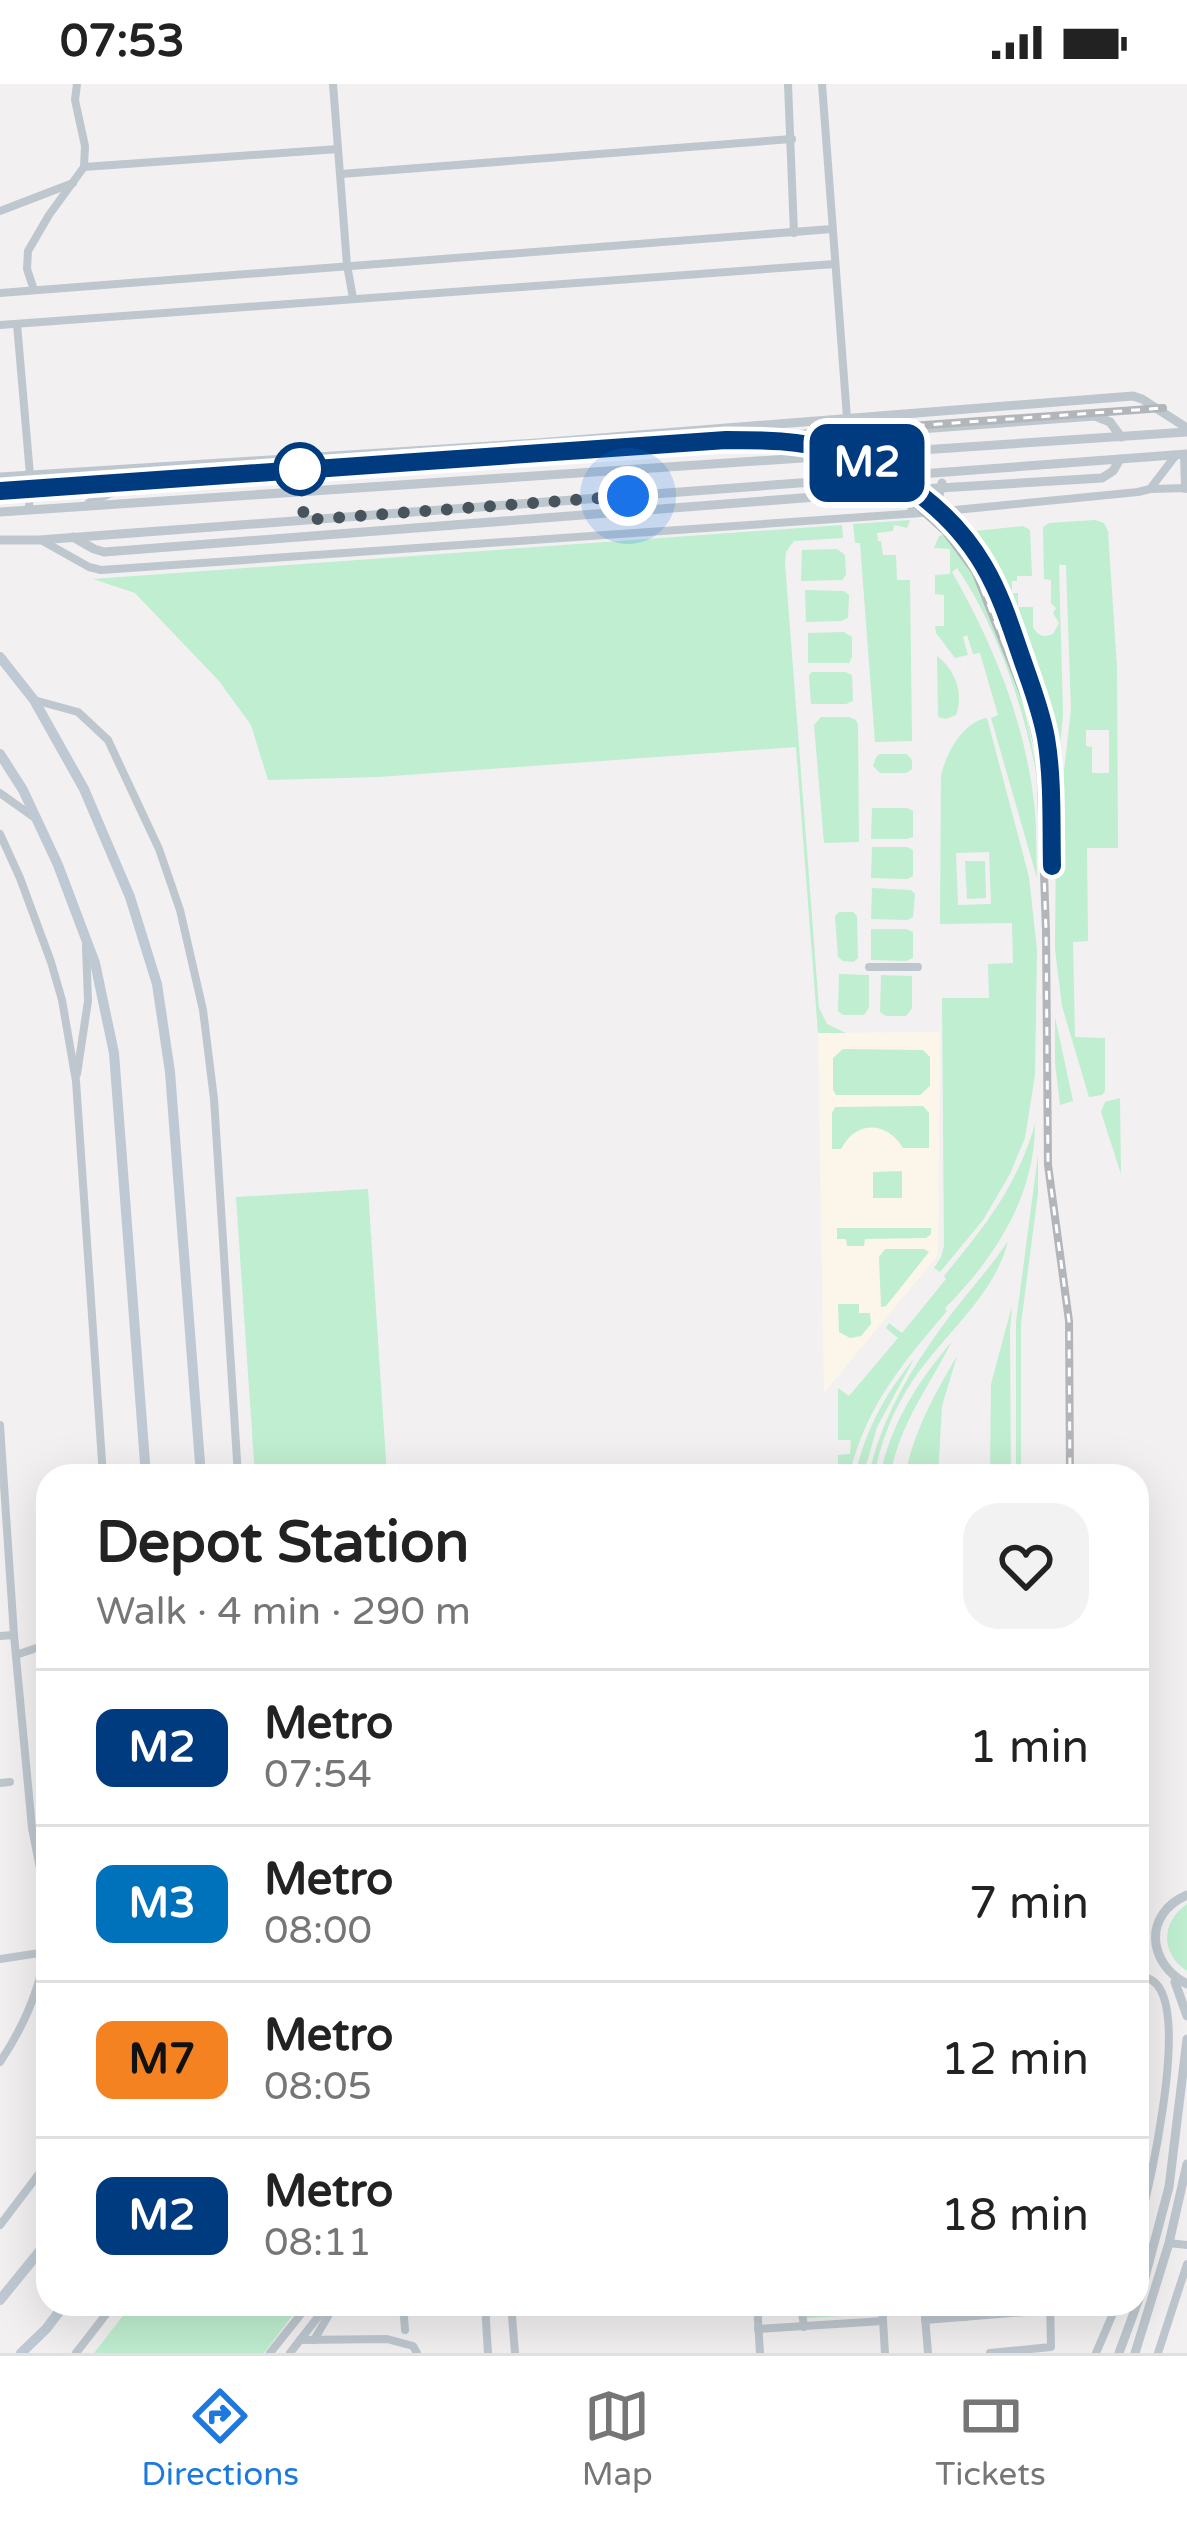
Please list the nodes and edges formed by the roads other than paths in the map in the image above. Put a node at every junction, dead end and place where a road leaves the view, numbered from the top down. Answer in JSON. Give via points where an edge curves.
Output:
{"nodes":[{"id":1,"x":77,"y":84,"type":"edge"},
{"id":2,"x":333,"y":84,"type":"edge"},
{"id":3,"x":788,"y":84,"type":"edge"},
{"id":4,"x":822,"y":84,"type":"edge"},
{"id":5,"x":792,"y":139,"type":"junction"},
{"id":6,"x":338,"y":149,"type":"junction"},
{"id":7,"x":84,"y":167,"type":"junction"},
{"id":8,"x":340,"y":174,"type":"junction"},
{"id":9,"x":75,"y":182,"type":"junction"},
{"id":10,"x":0,"y":211,"type":"edge"},
{"id":11,"x":832,"y":229,"type":"junction"},
{"id":12,"x":794,"y":233,"type":"junction"},
{"id":13,"x":835,"y":264,"type":"junction"},
{"id":14,"x":347,"y":265,"type":"junction"},
{"id":15,"x":34,"y":291,"type":"junction"},
{"id":16,"x":0,"y":293,"type":"edge"},
{"id":17,"x":352,"y":298,"type":"junction"},
{"id":18,"x":16,"y":324,"type":"junction"},
{"id":19,"x":0,"y":325,"type":"edge"},
{"id":20,"x":847,"y":418,"type":"junction"},
{"id":21,"x":1187,"y":430,"type":"edge"},
{"id":22,"x":1121,"y":436,"type":"junction"},
{"id":23,"x":1182,"y":455,"type":"edge"},
{"id":24,"x":1120,"y":459,"type":"junction"},
{"id":25,"x":944,"y":472,"type":"junction"},
{"id":26,"x":30,"y":475,"type":"junction"},
{"id":27,"x":905,"y":475,"type":"junction"},
{"id":28,"x":0,"y":477,"type":"edge"},
{"id":29,"x":941,"y":488,"type":"junction"},
{"id":30,"x":1150,"y":489,"type":"junction"},
{"id":31,"x":1186,"y":489,"type":"edge"},
{"id":32,"x":908,"y":490,"type":"junction"},
{"id":33,"x":84,"y":506,"type":"junction"},
{"id":34,"x":29,"y":510,"type":"junction"},
{"id":35,"x":0,"y":512,"type":"edge"},
{"id":36,"x":935,"y":512,"type":"junction"},
{"id":37,"x":914,"y":513,"type":"junction"},
{"id":38,"x":73,"y":537,"type":"junction"},
{"id":39,"x":39,"y":539,"type":"junction"},
{"id":40,"x":0,"y":540,"type":"edge"},
{"id":41,"x":0,"y":657,"type":"edge"},
{"id":42,"x":34,"y":700,"type":"junction"},
{"id":43,"x":0,"y":754,"type":"edge"},
{"id":44,"x":0,"y":793,"type":"edge"},
{"id":45,"x":37,"y":819,"type":"junction"},
{"id":46,"x":0,"y":834,"type":"edge"},
{"id":47,"x":85,"y":937,"type":"junction"},
{"id":48,"x":869,"y":967,"type":"dead end"},
{"id":49,"x":919,"y":967,"type":"dead end"},
{"id":50,"x":76,"y":1081,"type":"junction"},
{"id":51,"x":0,"y":1425,"type":"edge"},
{"id":52,"x":102,"y":1464,"type":"edge"},
{"id":53,"x":145,"y":1464,"type":"edge"},
{"id":54,"x":200,"y":1464,"type":"edge"},
{"id":55,"x":237,"y":1464,"type":"edge"},
{"id":56,"x":14,"y":1635,"type":"junction"},
{"id":57,"x":0,"y":1636,"type":"edge"},
{"id":58,"x":36,"y":1648,"type":"edge"},
{"id":59,"x":16,"y":1654,"type":"junction"},
{"id":60,"x":36,"y":1848,"type":"edge"},
{"id":61,"x":1185,"y":1893,"type":"edge"},
{"id":62,"x":36,"y":1954,"type":"edge"},
{"id":63,"x":0,"y":1959,"type":"edge"},
{"id":64,"x":1171,"y":1974,"type":"junction"},
{"id":65,"x":1149,"y":1981,"type":"edge"},
{"id":66,"x":1187,"y":1984,"type":"edge"},
{"id":67,"x":36,"y":1985,"type":"edge"},
{"id":68,"x":1187,"y":2016,"type":"edge"},
{"id":69,"x":1187,"y":2039,"type":"edge"},
{"id":70,"x":0,"y":2062,"type":"edge"},
{"id":71,"x":1187,"y":2164,"type":"edge"},
{"id":72,"x":36,"y":2178,"type":"edge"},
{"id":73,"x":1149,"y":2179,"type":"edge"},
{"id":74,"x":0,"y":2225,"type":"edge"},
{"id":75,"x":1169,"y":2243,"type":"junction"},
{"id":76,"x":1187,"y":2245,"type":"edge"},
{"id":77,"x":36,"y":2256,"type":"edge"},
{"id":78,"x":1149,"y":2262,"type":"edge"},
{"id":79,"x":1187,"y":2264,"type":"edge"},
{"id":80,"x":0,"y":2300,"type":"edge"},
{"id":81,"x":1149,"y":2308,"type":"edge"},
{"id":82,"x":56,"y":2316,"type":"edge"},
{"id":83,"x":105,"y":2316,"type":"edge"},
{"id":84,"x":299,"y":2316,"type":"edge"},
{"id":85,"x":321,"y":2316,"type":"edge"},
{"id":86,"x":325,"y":2316,"type":"edge"},
{"id":87,"x":404,"y":2316,"type":"edge"},
{"id":88,"x":486,"y":2316,"type":"edge"},
{"id":89,"x":512,"y":2316,"type":"edge"},
{"id":90,"x":757,"y":2316,"type":"edge"},
{"id":91,"x":803,"y":2316,"type":"edge"},
{"id":92,"x":883,"y":2316,"type":"edge"},
{"id":93,"x":925,"y":2316,"type":"edge"},
{"id":94,"x":974,"y":2316,"type":"edge"},
{"id":95,"x":1050,"y":2316,"type":"edge"},
{"id":96,"x":1112,"y":2316,"type":"edge"},
{"id":97,"x":1133,"y":2316,"type":"edge"},
{"id":98,"x":1146,"y":2316,"type":"edge"},
{"id":99,"x":965,"y":2317,"type":"joint"},
{"id":100,"x":925,"y":2320,"type":"junction"},
{"id":101,"x":883,"y":2321,"type":"junction"},
{"id":102,"x":804,"y":2327,"type":"junction"},
{"id":103,"x":758,"y":2329,"type":"junction"},
{"id":104,"x":405,"y":2330,"type":"dead end"},
{"id":105,"x":300,"y":2340,"type":"junction"},
{"id":106,"x":314,"y":2340,"type":"junction"},
{"id":107,"x":21,"y":2353,"type":"edge"},
{"id":108,"x":76,"y":2353,"type":"edge"},
{"id":109,"x":270,"y":2353,"type":"edge"},
{"id":110,"x":290,"y":2353,"type":"edge"},
{"id":111,"x":417,"y":2353,"type":"edge"},
{"id":112,"x":488,"y":2353,"type":"edge"},
{"id":113,"x":515,"y":2353,"type":"edge"},
{"id":114,"x":760,"y":2353,"type":"edge"},
{"id":115,"x":885,"y":2353,"type":"edge"},
{"id":116,"x":928,"y":2353,"type":"edge"},
{"id":117,"x":990,"y":2353,"type":"edge"},
{"id":118,"x":1096,"y":2353,"type":"edge"},
{"id":119,"x":1119,"y":2353,"type":"edge"},
{"id":120,"x":1135,"y":2353,"type":"edge"},
{"id":121,"x":1158,"y":2353,"type":"edge"}],
"edges":[{"from":1,"to":7,"type":"street"},
{"from":2,"to":6,"type":"street"},
{"from":3,"to":5,"type":"street"},
{"from":4,"to":11,"type":"street"},
{"from":5,"to":8,"type":"street"},
{"from":5,"to":12,"type":"street"},
{"from":6,"to":7,"type":"street"},
{"from":6,"to":8,"type":"street"},
{"from":7,"to":9,"type":"street"},
{"from":8,"to":14,"type":"street"},
{"from":9,"to":10,"type":"street"},
{"from":9,"to":15,"type":"street","via":[[28,251]]},
{"from":11,"to":12,"type":"street"},
{"from":11,"to":13,"type":"street"},
{"from":12,"to":14,"type":"street"},
{"from":13,"to":17,"type":"street"},
{"from":13,"to":20,"type":"street"},
{"from":14,"to":15,"type":"street"},
{"from":14,"to":17,"type":"street"},
{"from":15,"to":16,"type":"street"},
{"from":17,"to":18,"type":"street"},
{"from":18,"to":19,"type":"street"},
{"from":18,"to":26,"type":"street"},
{"from":20,"to":21,"type":"street","via":[[1133,396]]},
{"from":20,"to":26,"type":"street"},
{"from":21,"to":22,"type":"street"},
{"from":22,"to":33,"type":"street"},
{"from":22,"to":33,"type":"street","via":[[1095,416],[121,488]]},
{"from":23,"to":24,"type":"street"},
{"from":23,"to":30,"type":"street"},
{"from":23,"to":31,"type":"street"},
{"from":24,"to":25,"type":"street"},
{"from":24,"to":29,"type":"street","via":[[1102,478]]},
{"from":25,"to":27,"type":"street"},
{"from":25,"to":29,"type":"street"},
{"from":26,"to":28,"type":"street"},
{"from":26,"to":34,"type":"street"},
{"from":27,"to":32,"type":"street"},
{"from":27,"to":38,"type":"street"},
{"from":29,"to":32,"type":"street"},
{"from":29,"to":36,"type":"street"},
{"from":30,"to":31,"type":"street"},
{"from":30,"to":36,"type":"street"},
{"from":32,"to":37,"type":"street"},
{"from":32,"to":38,"type":"street","via":[[104,552]]},
{"from":33,"to":34,"type":"street"},
{"from":34,"to":35,"type":"street"},
{"from":36,"to":37,"type":"street"},
{"from":37,"to":39,"type":"street","via":[[101,570]]},
{"from":38,"to":39,"type":"street"},
{"from":39,"to":40,"type":"street"},
{"from":41,"to":42,"type":"main road"},
{"from":42,"to":54,"type":"main road","via":[[84,789],[157,984]]},
{"from":42,"to":55,"type":"street","via":[[78,712],[108,740],[180,910],[206,1021]]},
{"from":43,"to":45,"type":"main road"},
{"from":44,"to":45,"type":"street"},
{"from":45,"to":47,"type":"main road"},
{"from":46,"to":50,"type":"street","via":[[51,962]]},
{"from":47,"to":50,"type":"street","via":[[88,1001]]},
{"from":47,"to":53,"type":"main road","via":[[114,1053]]},
{"from":48,"to":49,"type":"street"},
{"from":50,"to":52,"type":"street"},
{"from":51,"to":56,"type":"street"},
{"from":56,"to":57,"type":"street"},
{"from":56,"to":59,"type":"street"},
{"from":58,"to":59,"type":"street"},
{"from":59,"to":60,"type":"street"},
{"from":61,"to":64,"type":"street","via":[[1155,1933]]},
{"from":62,"to":63,"type":"street"},
{"from":64,"to":66,"type":"street"},
{"from":64,"to":68,"type":"street"},
{"from":65,"to":73,"type":"street","via":[[1160,1988],[1169,2017],[1169,2048]]},
{"from":67,"to":70,"type":"street"},
{"from":69,"to":78,"type":"street","via":[[1169,2187]]},
{"from":71,"to":75,"type":"street"},
{"from":72,"to":74,"type":"street"},
{"from":75,"to":76,"type":"street"},
{"from":75,"to":81,"type":"street"},
{"from":77,"to":80,"type":"main road"},
{"from":79,"to":121,"type":"street"},
{"from":82,"to":107,"type":"main road"},
{"from":83,"to":108,"type":"street"},
{"from":84,"to":109,"type":"street"},
{"from":85,"to":105,"type":"street"},
{"from":86,"to":106,"type":"street"},
{"from":87,"to":104,"type":"street"},
{"from":88,"to":112,"type":"street"},
{"from":89,"to":113,"type":"street"},
{"from":90,"to":103,"type":"street"},
{"from":91,"to":102,"type":"street"},
{"from":92,"to":101,"type":"street"},
{"from":93,"to":100,"type":"street"},
{"from":94,"to":99,"type":"street"},
{"from":95,"to":117,"type":"street","via":[[1051,2347]]},
{"from":96,"to":118,"type":"street"},
{"from":97,"to":119,"type":"street"},
{"from":98,"to":120,"type":"street"},
{"from":99,"to":100,"type":"street"},
{"from":100,"to":116,"type":"street"},
{"from":101,"to":102,"type":"street"},
{"from":101,"to":115,"type":"street"},
{"from":102,"to":103,"type":"street"},
{"from":103,"to":114,"type":"street"},
{"from":105,"to":106,"type":"street"},
{"from":105,"to":110,"type":"street"},
{"from":106,"to":111,"type":"street","via":[[387,2339]]}]}
